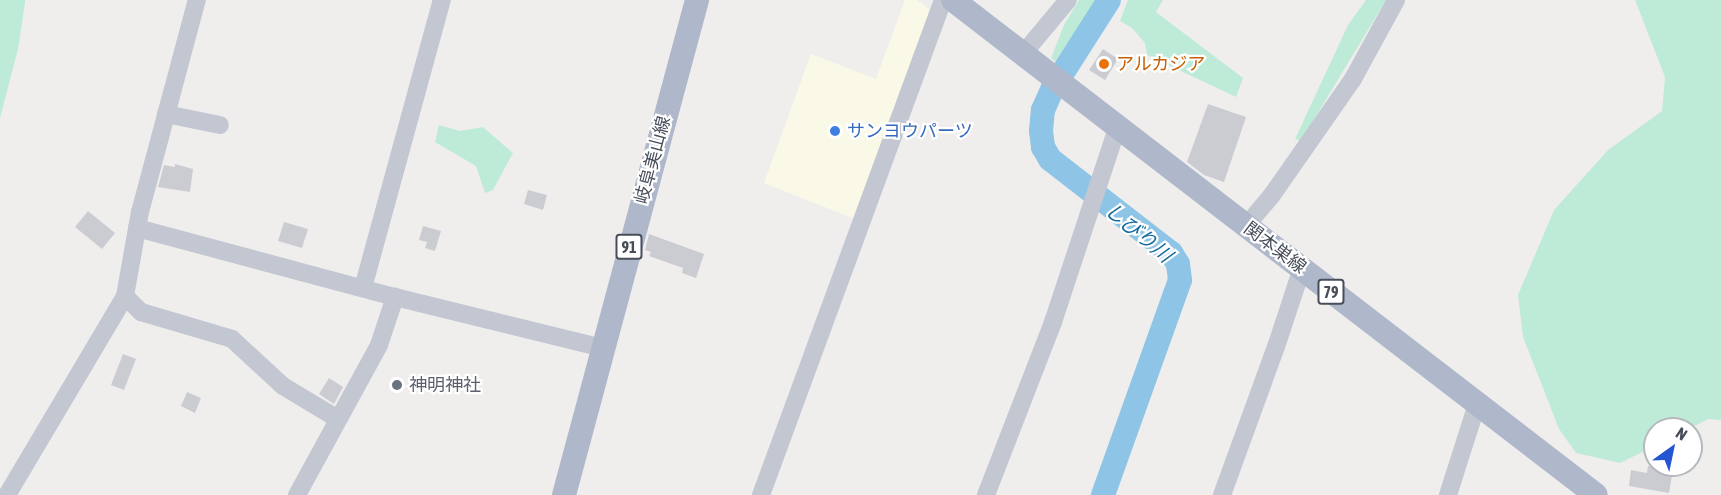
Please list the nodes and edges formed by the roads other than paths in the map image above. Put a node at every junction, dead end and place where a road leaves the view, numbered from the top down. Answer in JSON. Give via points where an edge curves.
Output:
{"nodes":[{"id":1,"x":196,"y":0,"type":"edge"},
{"id":2,"x":442,"y":0,"type":"edge"},
{"id":3,"x":697,"y":0,"type":"edge"},
{"id":4,"x":943,"y":0,"type":"edge"},
{"id":5,"x":953,"y":0,"type":"edge"},
{"id":6,"x":1068,"y":0,"type":"edge"},
{"id":7,"x":1396,"y":0,"type":"edge"},
{"id":8,"x":1023,"y":54,"type":"junction"},
{"id":9,"x":166,"y":114,"type":"junction"},
{"id":10,"x":220,"y":125,"type":"dead end"},
{"id":11,"x":1118,"y":126,"type":"junction"},
{"id":12,"x":1246,"y":226,"type":"junction"},
{"id":13,"x":137,"y":228,"type":"junction"},
{"id":14,"x":1302,"y":268,"type":"junction"},
{"id":15,"x":363,"y":288,"type":"junction"},
{"id":16,"x":125,"y":296,"type":"junction"},
{"id":17,"x":395,"y":297,"type":"junction"},
{"id":18,"x":603,"y":348,"type":"junction"},
{"id":19,"x":1477,"y":404,"type":"junction"},
{"id":20,"x":338,"y":419,"type":"junction"},
{"id":21,"x":7,"y":495,"type":"edge"},
{"id":22,"x":297,"y":495,"type":"edge"},
{"id":23,"x":564,"y":495,"type":"edge"},
{"id":24,"x":762,"y":495,"type":"edge"},
{"id":25,"x":986,"y":495,"type":"edge"},
{"id":26,"x":1222,"y":495,"type":"edge"},
{"id":27,"x":1448,"y":495,"type":"edge"},
{"id":28,"x":1596,"y":495,"type":"edge"}],
"edges":[{"from":1,"to":9,"type":"street"},
{"from":2,"to":15,"type":"street"},
{"from":3,"to":18,"type":"main road","name":"岐阜美山線","number":"91"},
{"from":4,"to":24,"type":"street"},
{"from":5,"to":8,"type":"main road","name":"関本巣線","number":"79"},
{"from":6,"to":8,"type":"street"},
{"from":7,"to":12,"type":"street","via":[[1353,79]]},
{"from":8,"to":11,"type":"main road","name":"関本巣線","number":"79"},
{"from":9,"to":10,"type":"street"},
{"from":9,"to":13,"type":"street"},
{"from":11,"to":12,"type":"main road","name":"関本巣線","number":"79"},
{"from":11,"to":25,"type":"street","via":[[1053,322]]},
{"from":12,"to":14,"type":"main road","name":"関本巣線","number":"79"},
{"from":13,"to":15,"type":"street"},
{"from":13,"to":16,"type":"street"},
{"from":14,"to":19,"type":"main road","name":"関本巣線","number":"79"},
{"from":14,"to":26,"type":"street"},
{"from":15,"to":17,"type":"street"},
{"from":16,"to":20,"type":"street","via":[[141,312],[232,339],[283,386]]},
{"from":16,"to":21,"type":"street"},
{"from":17,"to":18,"type":"street"},
{"from":17,"to":20,"type":"street","via":[[379,345]]},
{"from":18,"to":23,"type":"main road","name":"岐阜美山線","number":"91"},
{"from":19,"to":27,"type":"street"},
{"from":19,"to":28,"type":"main road","name":"関本巣線","number":"79"},
{"from":20,"to":22,"type":"street"}]}
